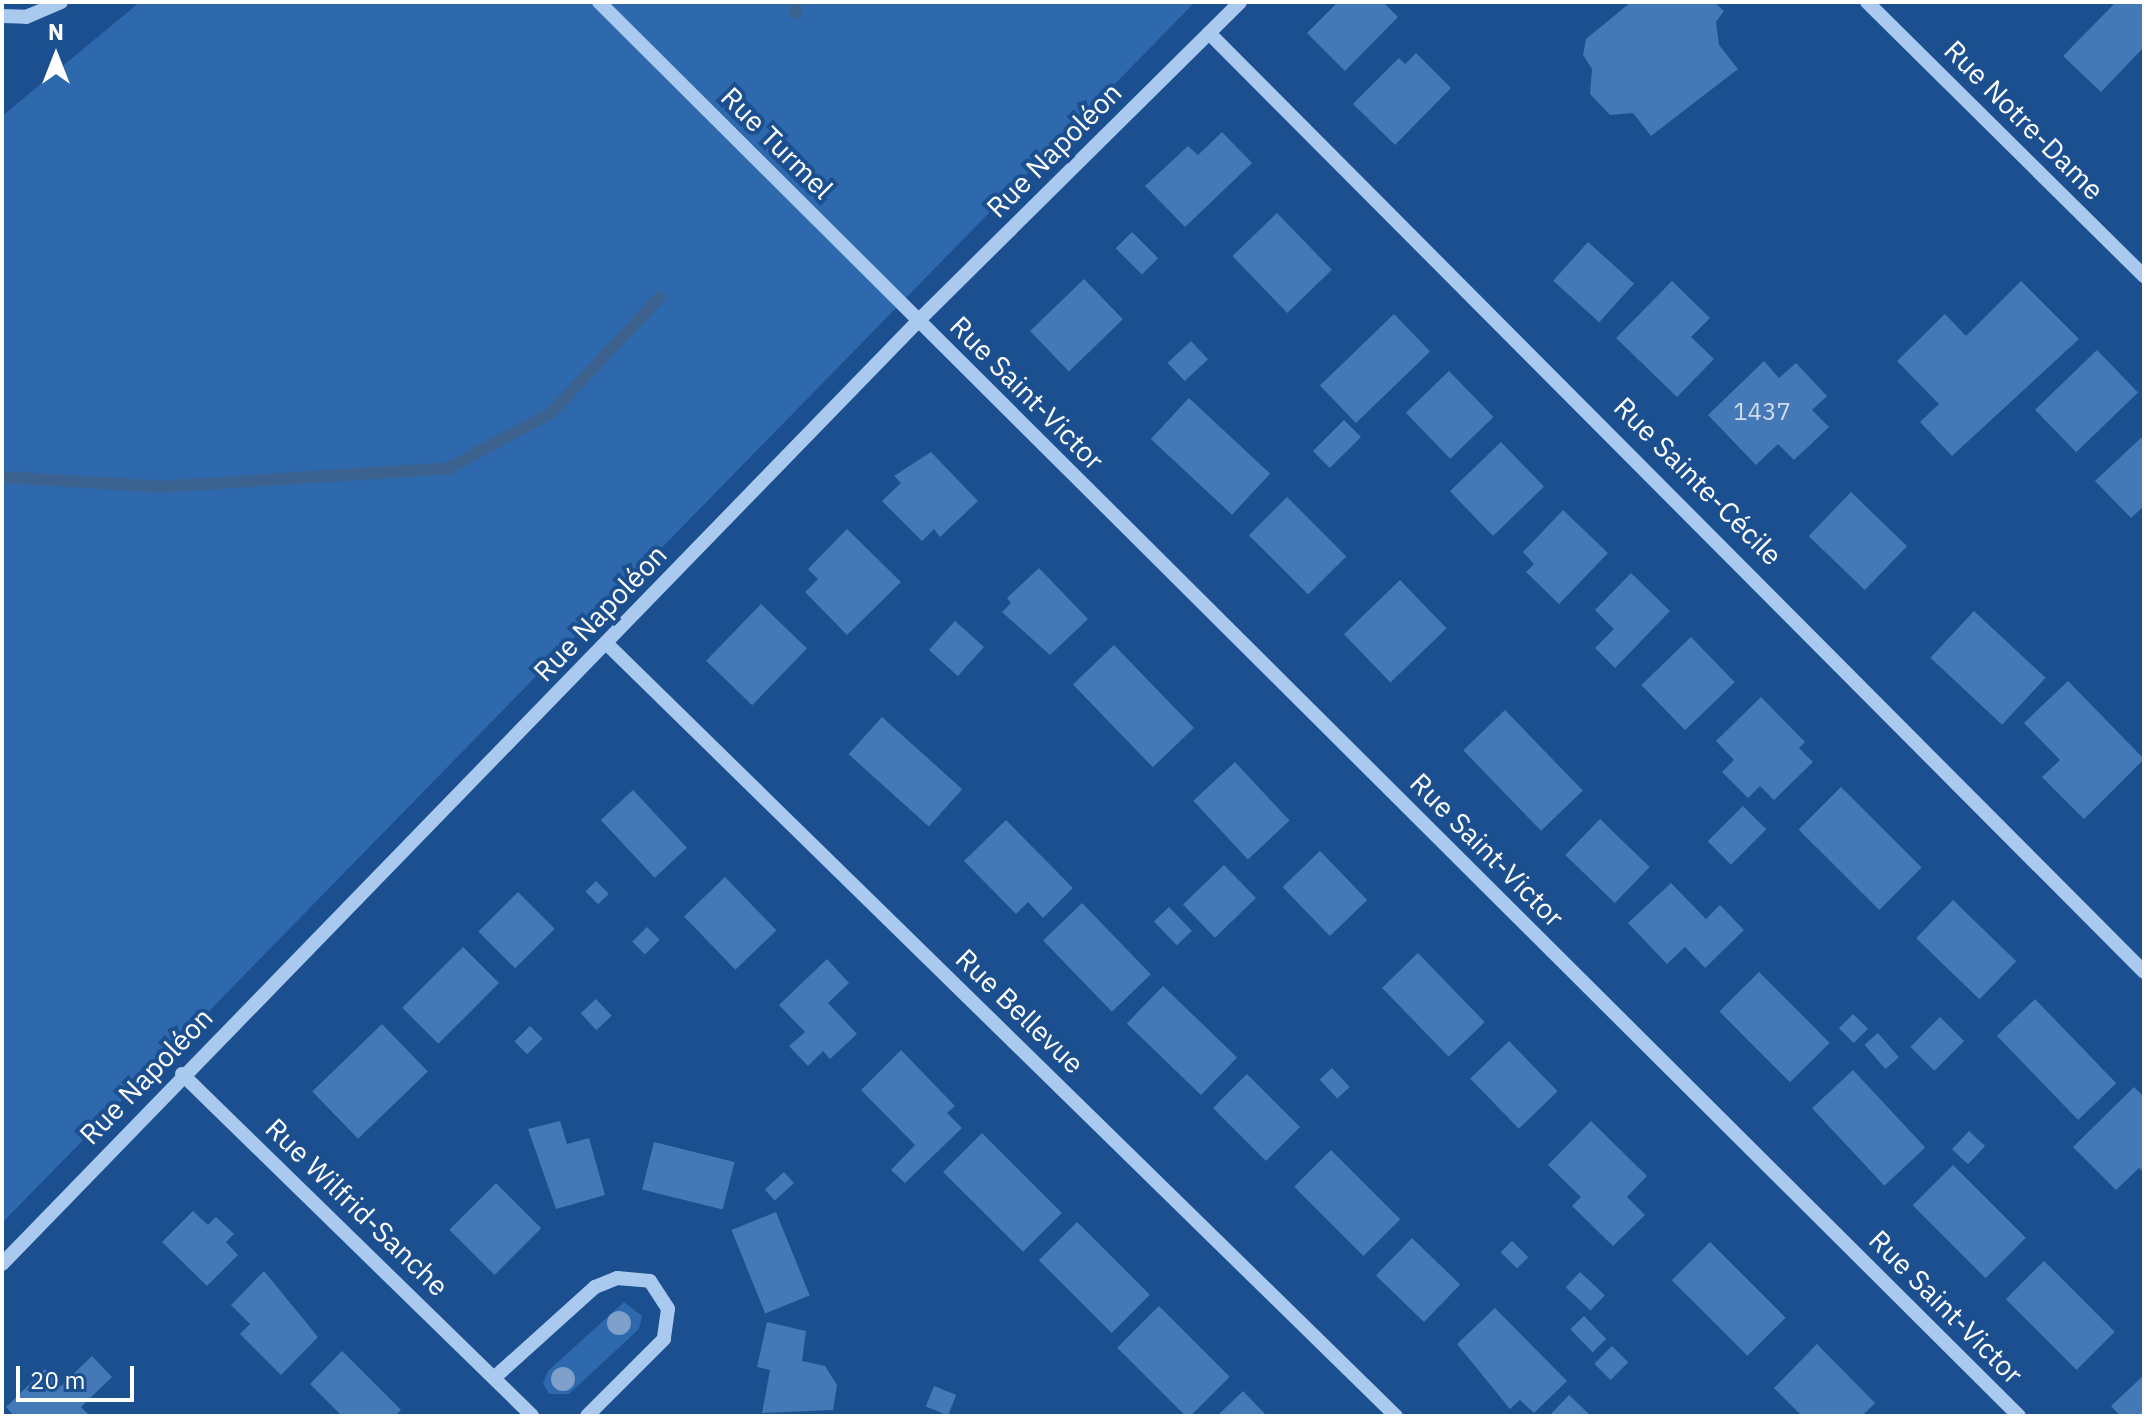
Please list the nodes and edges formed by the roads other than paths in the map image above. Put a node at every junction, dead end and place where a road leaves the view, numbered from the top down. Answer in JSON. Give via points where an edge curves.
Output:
{"nodes":[{"id":1,"x":61,"y":2,"type":"edge"},
{"id":2,"x":599,"y":2,"type":"edge"},
{"id":3,"x":1240,"y":2,"type":"edge"},
{"id":4,"x":1867,"y":2,"type":"edge"},
{"id":5,"x":2,"y":16,"type":"edge"},
{"id":6,"x":1209,"y":33,"type":"junction"},
{"id":7,"x":2144,"y":276,"type":"edge"},
{"id":8,"x":918,"y":321,"type":"junction"},
{"id":9,"x":607,"y":644,"type":"junction"},
{"id":10,"x":2144,"y":972,"type":"edge"},
{"id":11,"x":182,"y":1074,"type":"junction"},
{"id":12,"x":2,"y":1264,"type":"edge"},
{"id":13,"x":495,"y":1377,"type":"junction"},
{"id":14,"x":532,"y":1416,"type":"edge"},
{"id":15,"x":587,"y":1416,"type":"edge"},
{"id":16,"x":1396,"y":1416,"type":"edge"},
{"id":17,"x":2019,"y":1416,"type":"edge"}],
"edges":[{"from":1,"to":5,"type":"street","via":[[26,17]]},
{"from":2,"to":8,"type":"street","name":"Rue Turmel"},
{"from":3,"to":6,"type":"street","name":"Rue Napoléon"},
{"from":4,"to":7,"type":"street","name":"Rue Notre-Dame"},
{"from":6,"to":8,"type":"street","name":"Rue Napoléon"},
{"from":6,"to":10,"type":"street","name":"Rue Sainte-Cécile"},
{"from":8,"to":9,"type":"street","name":"Rue Napoléon"},
{"from":8,"to":17,"type":"street","name":"Rue Saint-Victor"},
{"from":9,"to":11,"type":"street","name":"Rue Napoléon"},
{"from":9,"to":16,"type":"street","name":"Rue Bellevue"},
{"from":11,"to":12,"type":"street","name":"Rue Napoléon"},
{"from":11,"to":13,"type":"street","name":"Rue Wilfrid-Sanche"},
{"from":13,"to":14,"type":"street","name":"Rue Wilfrid-Sanche"},
{"from":13,"to":15,"type":"street","via":[[595,1287],[617,1278],[650,1281],[668,1309],[664,1339]]}]}
